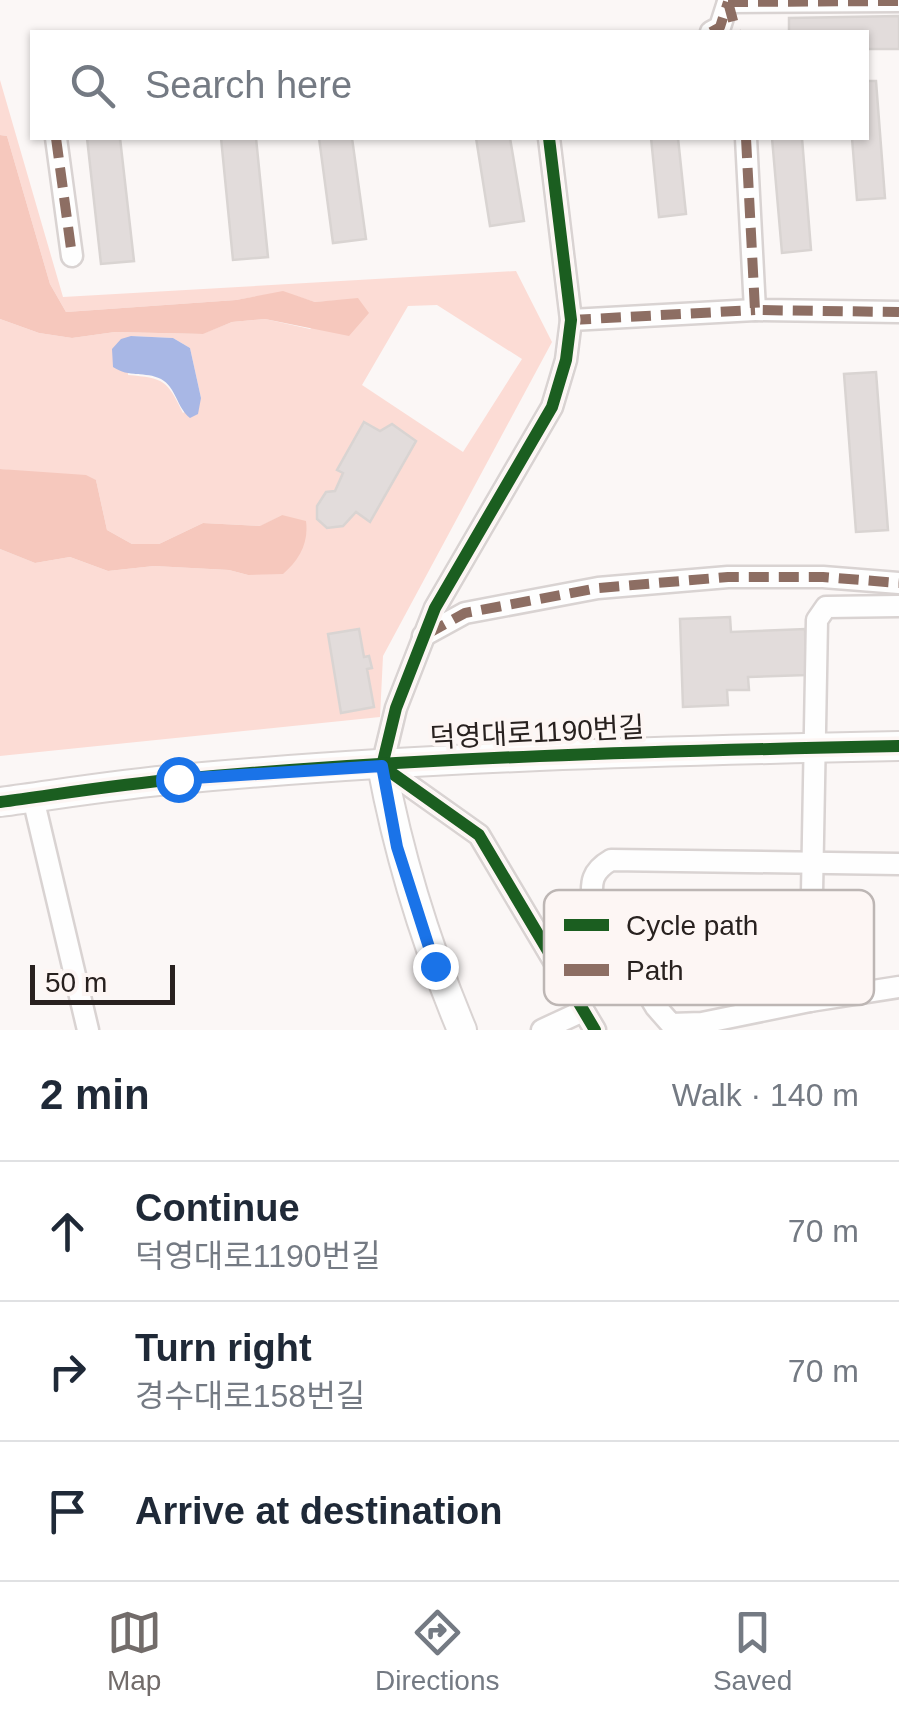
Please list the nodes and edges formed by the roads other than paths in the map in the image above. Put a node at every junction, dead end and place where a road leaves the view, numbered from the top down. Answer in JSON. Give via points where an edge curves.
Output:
{"nodes":[{"id":1,"x":728,"y":1,"type":"edge"},
{"id":2,"x":899,"y":1,"type":"edge"},
{"id":3,"x":715,"y":30,"type":"edge"},
{"id":4,"x":735,"y":30,"type":"edge"},
{"id":5,"x":56,"y":140,"type":"edge"},
{"id":6,"x":549,"y":140,"type":"edge"},
{"id":7,"x":746,"y":140,"type":"edge"},
{"id":8,"x":72,"y":256,"type":"dead end"},
{"id":9,"x":755,"y":310,"type":"junction"},
{"id":10,"x":899,"y":312,"type":"edge"},
{"id":11,"x":571,"y":320,"type":"junction"},
{"id":12,"x":899,"y":583,"type":"edge"},
{"id":13,"x":899,"y":606,"type":"edge"},
{"id":14,"x":423,"y":636,"type":"junction"},
{"id":15,"x":899,"y":746,"type":"edge"},
{"id":16,"x":816,"y":748,"type":"junction"},
{"id":17,"x":382,"y":766,"type":"junction"},
{"id":18,"x":33,"y":798,"type":"junction"},
{"id":19,"x":0,"y":802,"type":"edge"},
{"id":20,"x":813,"y":862,"type":"junction"},
{"id":21,"x":899,"y":864,"type":"edge"},
{"id":22,"x":591,"y":890,"type":"edge"},
{"id":23,"x":812,"y":890,"type":"edge"},
{"id":24,"x":544,"y":945,"type":"edge"},
{"id":25,"x":899,"y":986,"type":"edge"},
{"id":26,"x":874,"y":990,"type":"edge"},
{"id":27,"x":579,"y":1005,"type":"edge"},
{"id":28,"x":654,"y":1005,"type":"edge"},
{"id":29,"x":788,"y":1005,"type":"edge"},
{"id":30,"x":583,"y":1011,"type":"junction"},
{"id":31,"x":88,"y":1030,"type":"edge"},
{"id":32,"x":462,"y":1030,"type":"edge"},
{"id":33,"x":542,"y":1030,"type":"edge"},
{"id":34,"x":595,"y":1030,"type":"edge"}],
"edges":[{"from":1,"to":2,"type":"street"},
{"from":1,"to":3,"type":"street"},
{"from":1,"to":4,"type":"street"},
{"from":5,"to":8,"type":"street"},
{"from":6,"to":11,"type":"street"},
{"from":7,"to":9,"type":"street"},
{"from":9,"to":10,"type":"street"},
{"from":9,"to":11,"type":"street"},
{"from":11,"to":14,"type":"street","via":[[552,407]]},
{"from":12,"to":14,"type":"street","via":[[728,578],[598,588],[465,613]]},
{"from":13,"to":16,"type":"street","via":[[826,606],[817,620]]},
{"from":14,"to":17,"type":"street"},
{"from":15,"to":16,"type":"street","name":"덕영대로1190번길"},
{"from":16,"to":17,"type":"street","name":"덕영대로1190번길"},
{"from":16,"to":20,"type":"street"},
{"from":17,"to":18,"type":"street","name":"덕영대로1190번길","via":[[178,779]]},
{"from":17,"to":24,"type":"street","via":[[479,835]]},
{"from":17,"to":32,"type":"street","via":[[397,847]]},
{"from":18,"to":19,"type":"street","name":"덕영대로1190번길"},
{"from":18,"to":31,"type":"street"},
{"from":20,"to":21,"type":"street"},
{"from":20,"to":22,"type":"street","via":[[611,860],[598,868]]},
{"from":20,"to":23,"type":"street"},
{"from":25,"to":26,"type":"street"},
{"from":27,"to":30,"type":"street"},
{"from":28,"to":29,"type":"street","via":[[671,1024],[702,1024]]},
{"from":30,"to":33,"type":"street"},
{"from":30,"to":34,"type":"street"}]}
